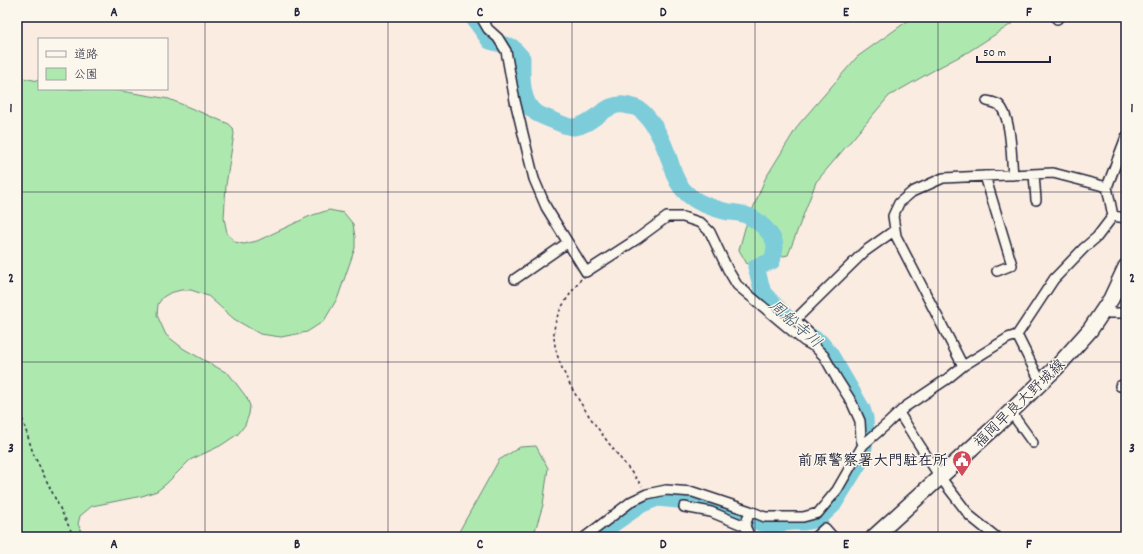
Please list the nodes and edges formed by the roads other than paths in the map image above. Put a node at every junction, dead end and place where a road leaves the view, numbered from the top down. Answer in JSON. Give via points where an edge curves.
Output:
{"nodes":[{"id":1,"x":481,"y":17,"type":"edge"},
{"id":2,"x":987,"y":101,"type":"dead end"},
{"id":3,"x":1126,"y":137,"type":"edge"},
{"id":4,"x":1034,"y":174,"type":"junction"},
{"id":5,"x":1013,"y":175,"type":"junction"},
{"id":6,"x":985,"y":176,"type":"junction"},
{"id":7,"x":1107,"y":187,"type":"junction"},
{"id":8,"x":1036,"y":200,"type":"dead end"},
{"id":9,"x":1113,"y":216,"type":"junction"},
{"id":10,"x":1126,"y":218,"type":"edge"},
{"id":11,"x":895,"y":230,"type":"junction"},
{"id":12,"x":567,"y":242,"type":"junction"},
{"id":13,"x":1126,"y":267,"type":"edge"},
{"id":14,"x":997,"y":271,"type":"dead end"},
{"id":15,"x":514,"y":279,"type":"dead end"},
{"id":16,"x":1101,"y":313,"type":"junction"},
{"id":17,"x":1126,"y":313,"type":"edge"},
{"id":18,"x":1017,"y":335,"type":"junction"},
{"id":19,"x":811,"y":345,"type":"junction"},
{"id":20,"x":963,"y":366,"type":"junction"},
{"id":21,"x":1041,"y":383,"type":"junction"},
{"id":22,"x":1010,"y":411,"type":"junction"},
{"id":23,"x":899,"y":413,"type":"junction"},
{"id":24,"x":866,"y":442,"type":"junction"},
{"id":25,"x":1033,"y":443,"type":"dead end"},
{"id":26,"x":940,"y":477,"type":"junction"},
{"id":27,"x":684,"y":507,"type":"dead end"},
{"id":28,"x":750,"y":512,"type":"junction"},
{"id":29,"x":746,"y":525,"type":"junction"},
{"id":30,"x":584,"y":537,"type":"edge"},
{"id":31,"x":750,"y":537,"type":"edge"},
{"id":32,"x":815,"y":537,"type":"edge"},
{"id":33,"x":833,"y":537,"type":"edge"},
{"id":34,"x":874,"y":537,"type":"edge"},
{"id":35,"x":996,"y":537,"type":"edge"}],
"edges":[{"from":1,"to":12,"type":"street","via":[[506,50],[515,101],[534,179],[546,207]]},
{"from":2,"to":5,"type":"street","via":[[999,105],[1005,114]]},
{"from":3,"to":7,"type":"street"},
{"from":4,"to":5,"type":"street"},
{"from":4,"to":7,"type":"street","via":[[1053,173]]},
{"from":4,"to":8,"type":"street"},
{"from":5,"to":6,"type":"street"},
{"from":6,"to":11,"type":"street","via":[[943,178],[912,192],[899,202],[893,216]]},
{"from":6,"to":14,"type":"street","via":[[1016,264]]},
{"from":7,"to":9,"type":"street"},
{"from":9,"to":10,"type":"street"},
{"from":9,"to":18,"type":"street","via":[[1097,237],[1054,279]]},
{"from":11,"to":19,"type":"street","via":[[864,252],[795,320],[811,335]]},
{"from":11,"to":20,"type":"street","via":[[907,260]]},
{"from":12,"to":15,"type":"street"},
{"from":12,"to":19,"type":"street","via":[[586,272],[667,217],[683,217],[701,223],[710,232],[736,285]]},
{"from":13,"to":16,"type":"main road","name":"福岡早良大野城線","via":[[1111,299]]},
{"from":16,"to":17,"type":"street"},
{"from":16,"to":21,"type":"main road","name":"福岡早良大野城線","via":[[1076,347]]},
{"from":18,"to":20,"type":"street"},
{"from":18,"to":21,"type":"street"},
{"from":19,"to":24,"type":"street","via":[[824,356],[851,401],[860,421],[861,439]]},
{"from":20,"to":23,"type":"street"},
{"from":21,"to":22,"type":"main road","name":"福岡早良大野城線"},
{"from":22,"to":25,"type":"street"},
{"from":22,"to":26,"type":"main road","name":"福岡早良大野城線"},
{"from":23,"to":24,"type":"street"},
{"from":23,"to":26,"type":"street"},
{"from":24,"to":28,"type":"street","via":[[837,490],[818,513],[803,517],[765,517]]},
{"from":26,"to":34,"type":"main road","name":"福岡早良大野城線"},
{"from":26,"to":35,"type":"street","via":[[970,516]]},
{"from":27,"to":29,"type":"street","via":[[711,512]]},
{"from":28,"to":29,"type":"street"},
{"from":28,"to":30,"type":"street","via":[[693,492],[666,490],[632,501]]},
{"from":29,"to":31,"type":"street"},
{"from":32,"to":33,"type":"street","via":[[825,528]]}]}
